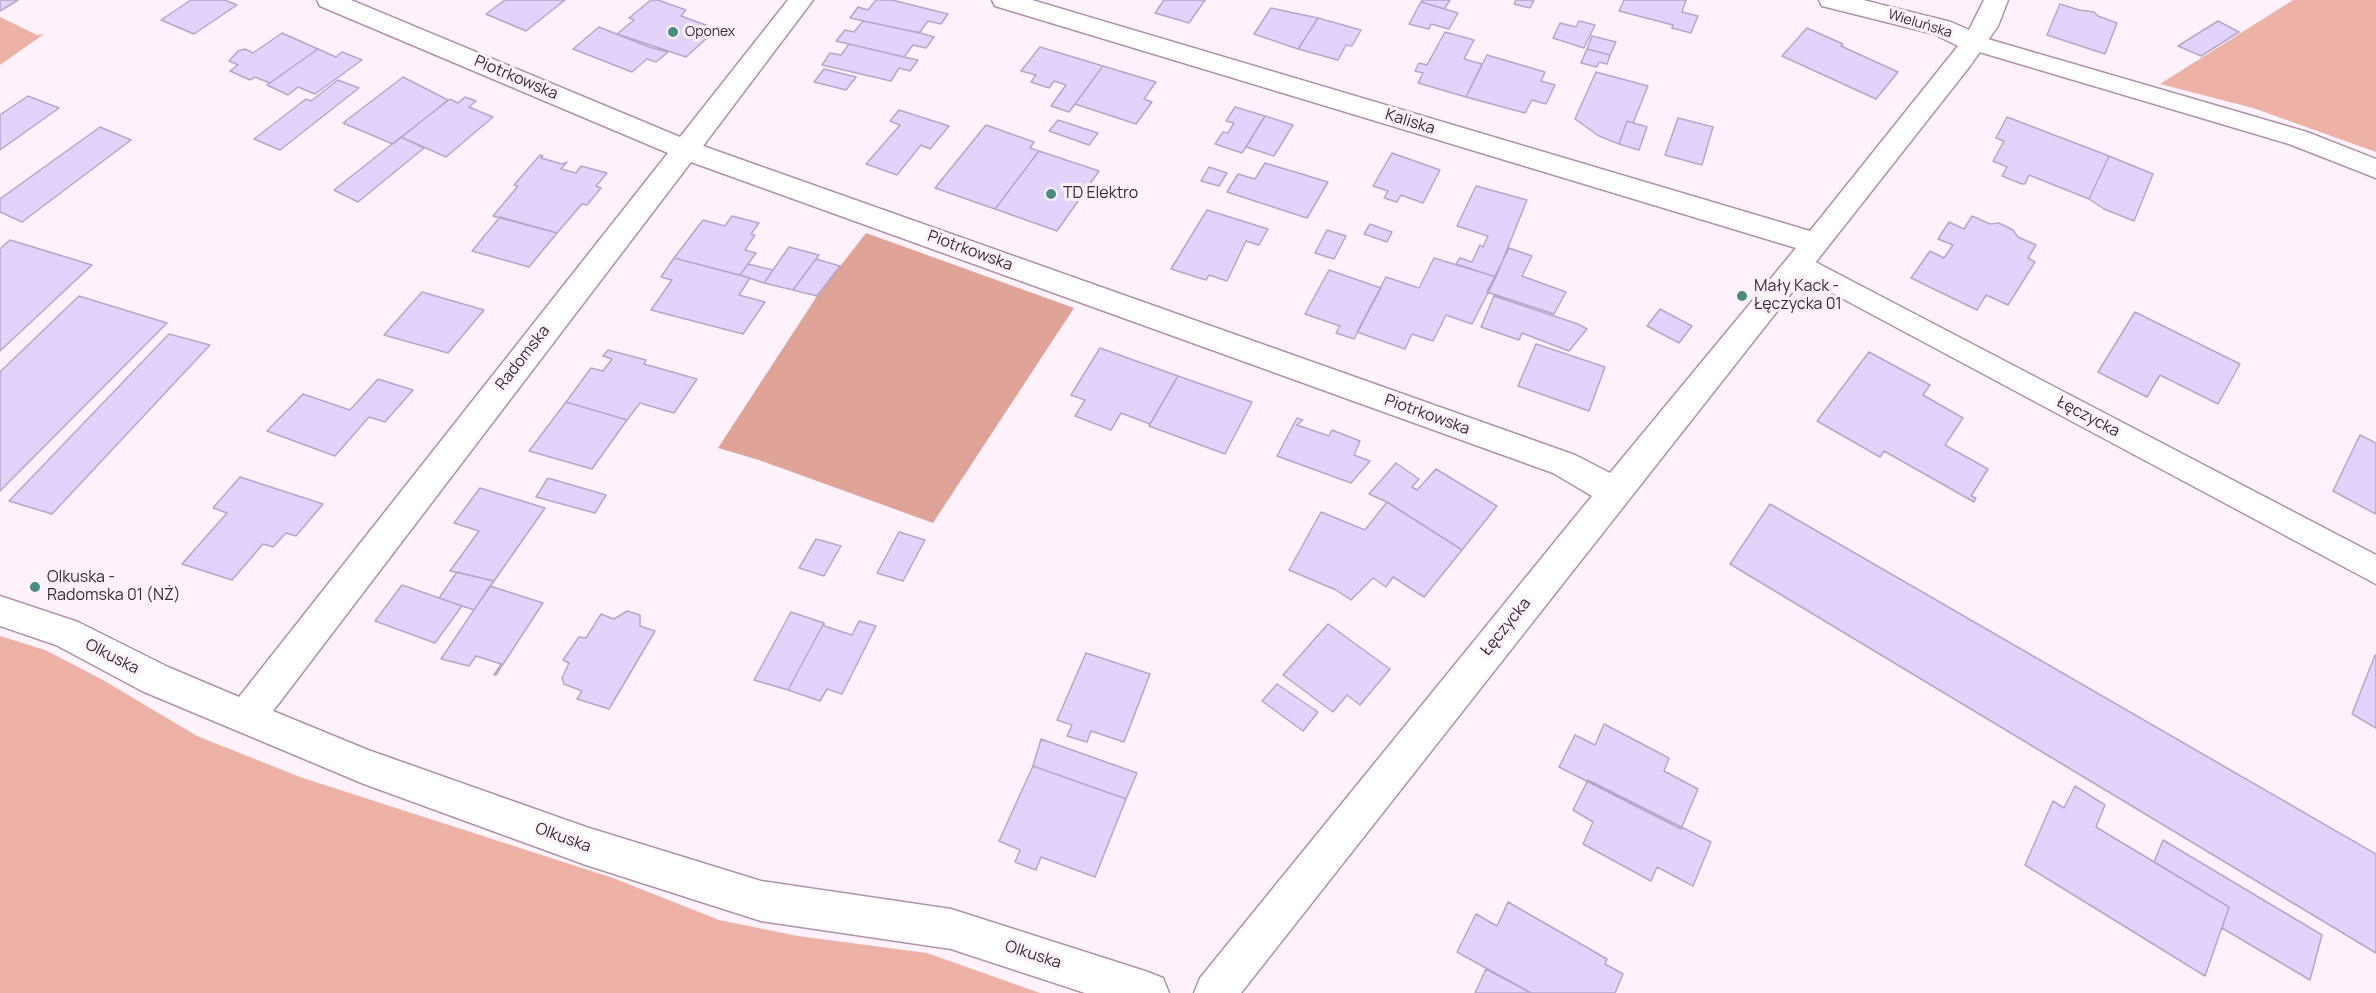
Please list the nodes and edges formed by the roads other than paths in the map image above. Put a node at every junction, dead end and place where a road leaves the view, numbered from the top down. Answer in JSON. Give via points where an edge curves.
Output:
{"nodes":[{"id":1,"x":329,"y":0,"type":"edge"},
{"id":2,"x":801,"y":0,"type":"edge"},
{"id":3,"x":1004,"y":0,"type":"edge"},
{"id":4,"x":1831,"y":0,"type":"edge"},
{"id":5,"x":1996,"y":0,"type":"edge"},
{"id":6,"x":1974,"y":43,"type":"junction"},
{"id":7,"x":684,"y":149,"type":"junction"},
{"id":8,"x":2376,"y":169,"type":"edge"},
{"id":9,"x":1808,"y":254,"type":"junction"},
{"id":10,"x":1614,"y":492,"type":"junction"},
{"id":11,"x":2376,"y":570,"type":"edge"},
{"id":12,"x":0,"y":611,"type":"edge"},
{"id":13,"x":246,"y":717,"type":"junction"},
{"id":14,"x":1148,"y":993,"type":"edge"},
{"id":15,"x":1215,"y":993,"type":"edge"}],
"edges":[{"from":1,"to":7,"type":"street","name":"Piotrkowska"},
{"from":2,"to":7,"type":"street","name":"Radomska"},
{"from":3,"to":9,"type":"street","name":"Kaliska"},
{"from":4,"to":6,"type":"street","name":"Wieluńska","via":[[1942,28]]},
{"from":5,"to":6,"type":"street","name":"Łęczycka"},
{"from":6,"to":8,"type":"lane","via":[[2298,138]]},
{"from":6,"to":9,"type":"street","name":"Łęczycka"},
{"from":7,"to":10,"type":"street","name":"Piotrkowska","via":[[1564,464]]},
{"from":7,"to":13,"type":"street","name":"Radomska"},
{"from":9,"to":10,"type":"street","name":"Łęczycka"},
{"from":9,"to":11,"type":"lane","name":"Łęczycka"},
{"from":10,"to":15,"type":"street","name":"Łęczycka"},
{"from":12,"to":13,"type":"street","name":"Olkuska","via":[[66,633],[155,679]]},
{"from":13,"to":14,"type":"street","name":"Olkuska","via":[[364,766],[585,846],[760,901],[951,928]]}]}
